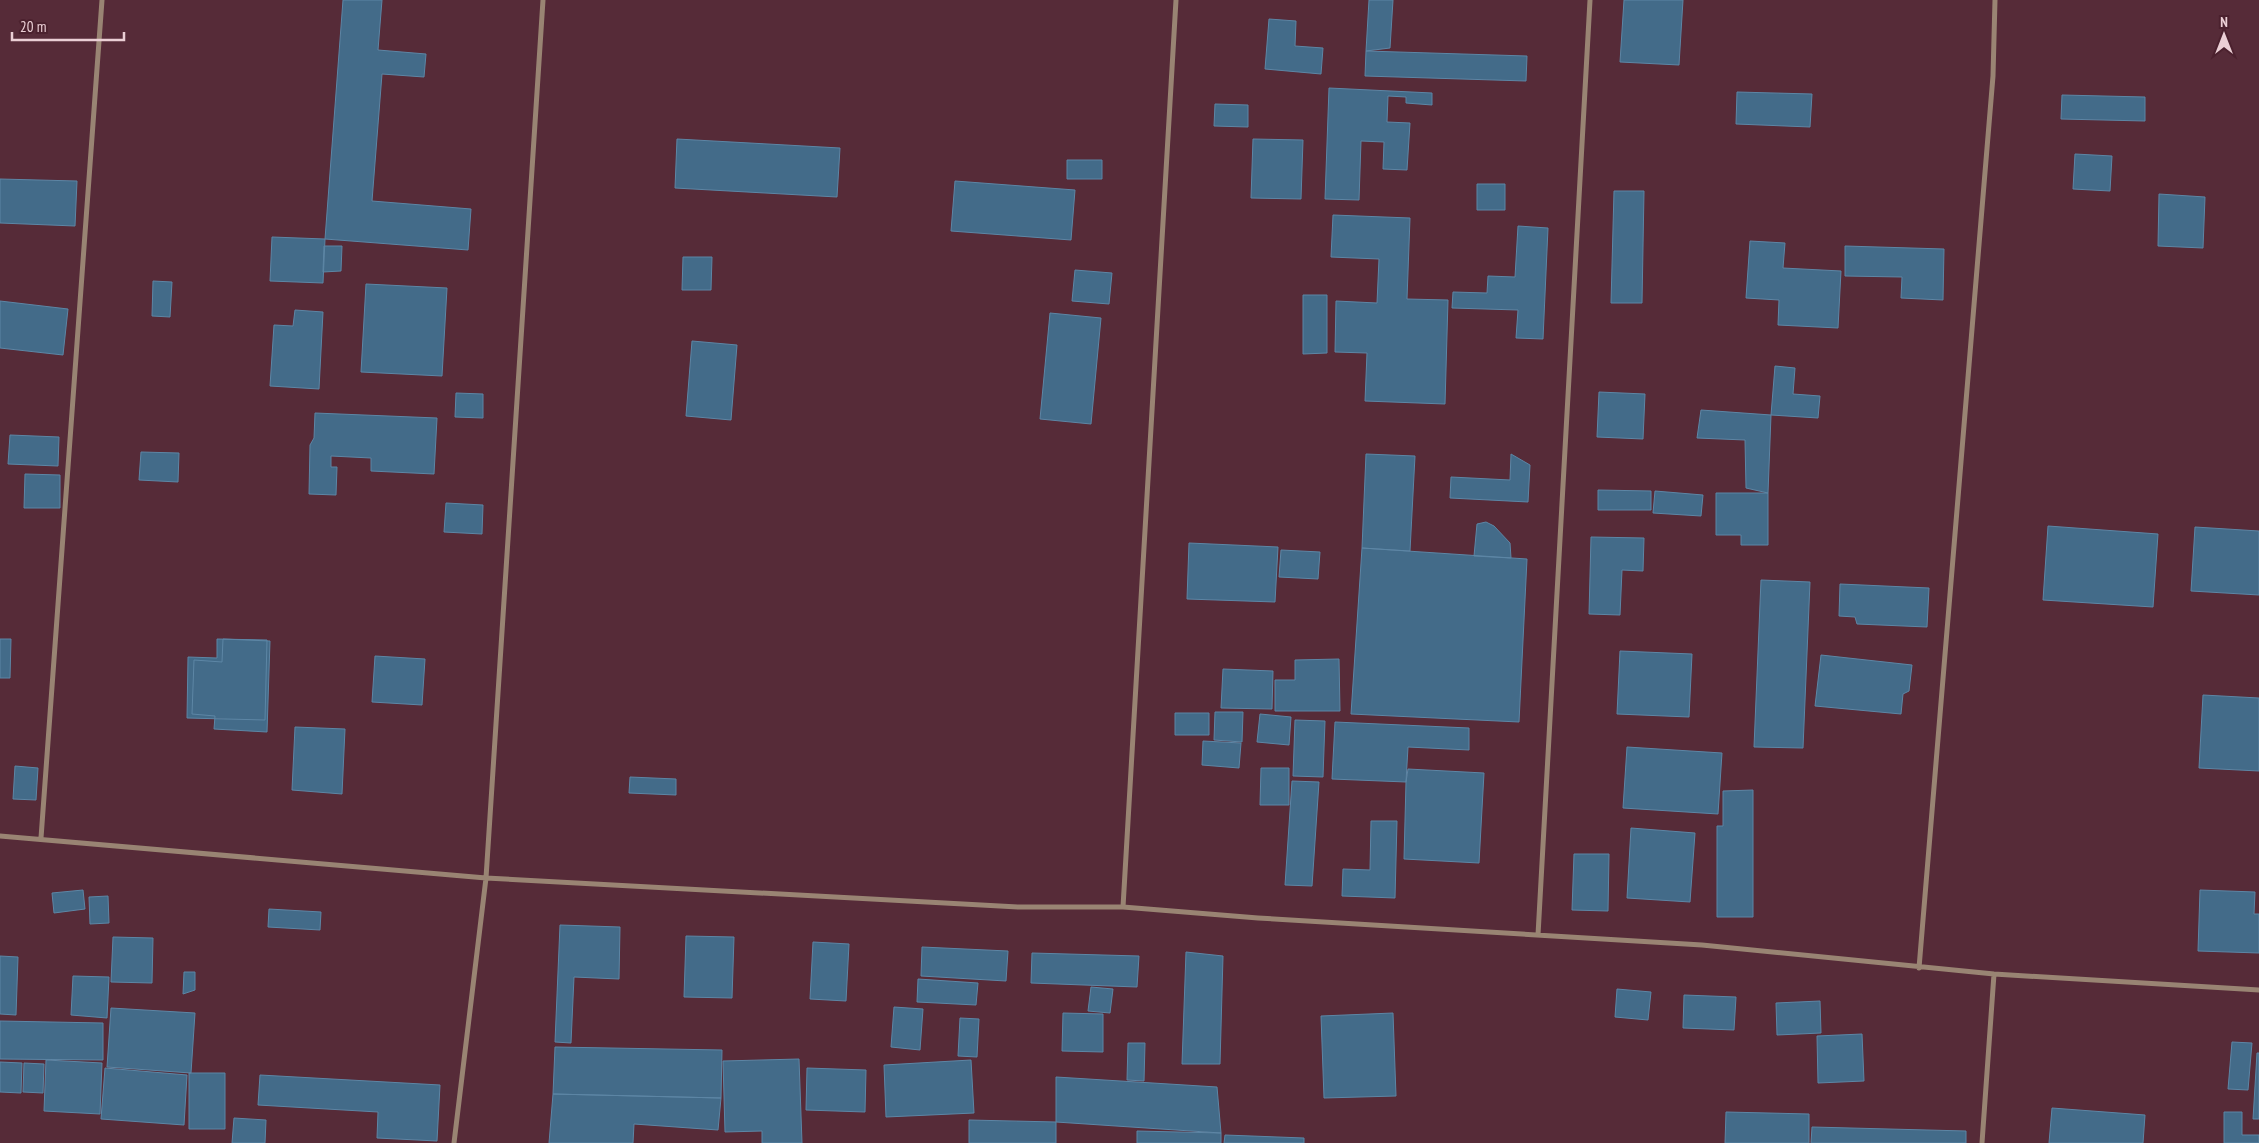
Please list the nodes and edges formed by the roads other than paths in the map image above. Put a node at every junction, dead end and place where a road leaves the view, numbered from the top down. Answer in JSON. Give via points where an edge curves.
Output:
{"nodes":[{"id":1,"x":102,"y":0,"type":"edge"},
{"id":2,"x":543,"y":0,"type":"edge"},
{"id":3,"x":1176,"y":0,"type":"edge"},
{"id":4,"x":1590,"y":0,"type":"edge"},
{"id":5,"x":1995,"y":0,"type":"edge"},
{"id":6,"x":0,"y":836,"type":"edge"},
{"id":7,"x":41,"y":838,"type":"junction"},
{"id":8,"x":486,"y":878,"type":"junction"},
{"id":9,"x":1123,"y":907,"type":"junction"},
{"id":10,"x":1538,"y":935,"type":"junction"},
{"id":11,"x":1920,"y":968,"type":"junction"},
{"id":12,"x":1994,"y":974,"type":"junction"},
{"id":13,"x":2259,"y":990,"type":"edge"},
{"id":14,"x":454,"y":1143,"type":"edge"},
{"id":15,"x":1982,"y":1143,"type":"edge"}],
"edges":[{"from":1,"to":7,"type":"street"},
{"from":2,"to":8,"type":"street"},
{"from":3,"to":9,"type":"street"},
{"from":4,"to":10,"type":"street"},
{"from":5,"to":11,"type":"street","via":[[1992,86]]},
{"from":6,"to":7,"type":"street"},
{"from":7,"to":8,"type":"street"},
{"from":8,"to":9,"type":"street","via":[[1018,907]]},
{"from":8,"to":14,"type":"street"},
{"from":9,"to":10,"type":"street"},
{"from":10,"to":11,"type":"street","via":[[1702,945]]},
{"from":11,"to":12,"type":"street"},
{"from":12,"to":13,"type":"street"},
{"from":12,"to":15,"type":"street"}]}
